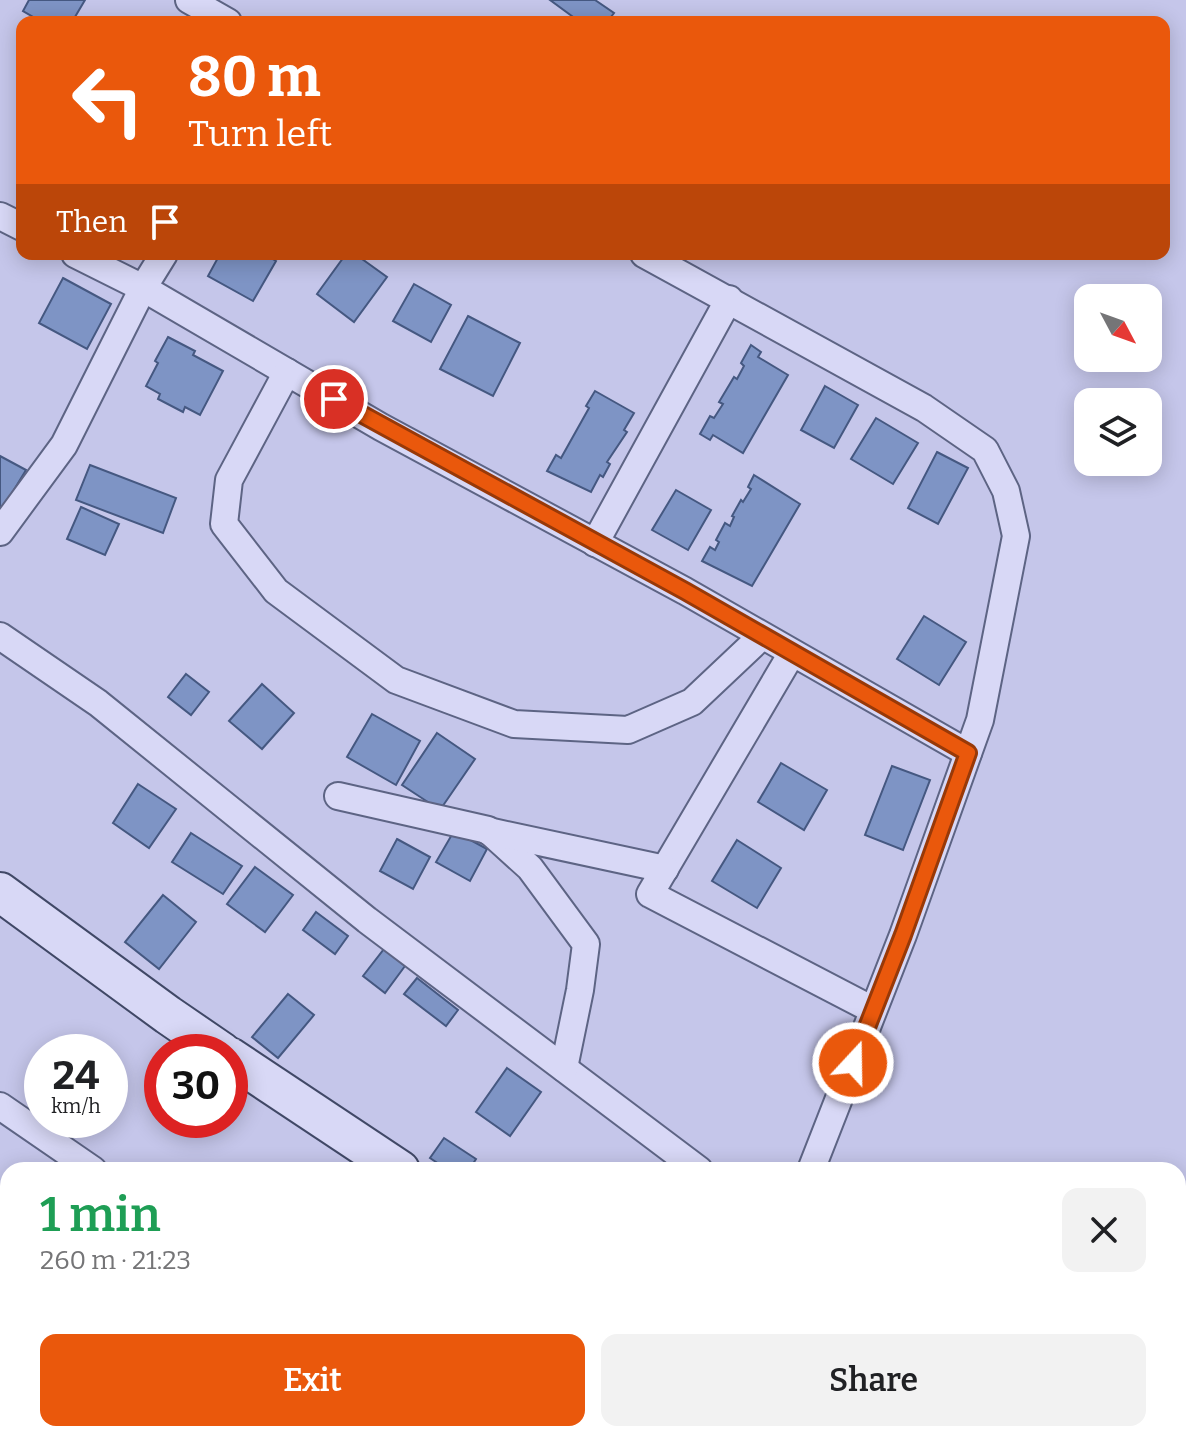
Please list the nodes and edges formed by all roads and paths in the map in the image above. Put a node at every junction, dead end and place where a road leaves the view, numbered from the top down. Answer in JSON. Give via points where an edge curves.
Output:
{"nodes":[{"id":1,"x":189,"y":0,"type":"edge"},
{"id":2,"x":217,"y":16,"type":"edge"},
{"id":3,"x":87,"y":260,"type":"edge"},
{"id":4,"x":160,"y":260,"type":"edge"},
{"id":5,"x":655,"y":260,"type":"edge"},
{"id":6,"x":143,"y":288,"type":"junction"},
{"id":7,"x":729,"y":299,"type":"junction"},
{"id":8,"x":287,"y":372,"type":"junction"},
{"id":9,"x":0,"y":532,"type":"edge"},
{"id":10,"x":595,"y":543,"type":"junction"},
{"id":11,"x":0,"y":636,"type":"edge"},
{"id":12,"x":762,"y":636,"type":"junction"},
{"id":13,"x":792,"y":653,"type":"junction"},
{"id":14,"x":968,"y":753,"type":"junction"},
{"id":15,"x":338,"y":796,"type":"dead end"},
{"id":16,"x":488,"y":830,"type":"junction"},
{"id":17,"x":665,"y":869,"type":"junction"},
{"id":18,"x":0,"y":892,"type":"edge"},
{"id":19,"x":873,"y":1010,"type":"junction"},
{"id":20,"x":196,"y":1034,"type":"edge"},
{"id":21,"x":564,"y":1068,"type":"junction"},
{"id":22,"x":248,"y":1069,"type":"edge"},
{"id":23,"x":0,"y":1106,"type":"edge"},
{"id":24,"x":81,"y":1162,"type":"edge"},
{"id":25,"x":388,"y":1162,"type":"edge"},
{"id":26,"x":688,"y":1162,"type":"edge"},
{"id":27,"x":814,"y":1162,"type":"edge"}],
"edges":[{"from":1,"to":2,"type":"street"},
{"from":3,"to":6,"type":"street"},
{"from":4,"to":6,"type":"street"},
{"from":5,"to":7,"type":"street"},
{"from":6,"to":8,"type":"street"},
{"from":6,"to":9,"type":"street","via":[[64,445]]},
{"from":7,"to":10,"type":"street"},
{"from":7,"to":14,"type":"street","via":[[924,408],[985,450],[1006,491],[1016,536],[980,720]]},
{"from":8,"to":10,"type":"street"},
{"from":8,"to":12,"type":"street","via":[[229,480],[224,524],[276,591],[396,680],[514,724],[628,730],[692,702]]},
{"from":10,"to":12,"type":"street"},
{"from":11,"to":21,"type":"street","via":[[98,703],[367,920]]},
{"from":12,"to":13,"type":"street"},
{"from":13,"to":14,"type":"street"},
{"from":13,"to":17,"type":"street"},
{"from":14,"to":19,"type":"street"},
{"from":15,"to":16,"type":"street"},
{"from":16,"to":17,"type":"street"},
{"from":16,"to":21,"type":"street","via":[[530,868],[586,944]]},
{"from":17,"to":19,"type":"street","via":[[650,894]]},
{"from":18,"to":20,"type":"street"},
{"from":19,"to":27,"type":"street"},
{"from":21,"to":26,"type":"street"},
{"from":22,"to":25,"type":"street"},
{"from":23,"to":24,"type":"street"}]}
